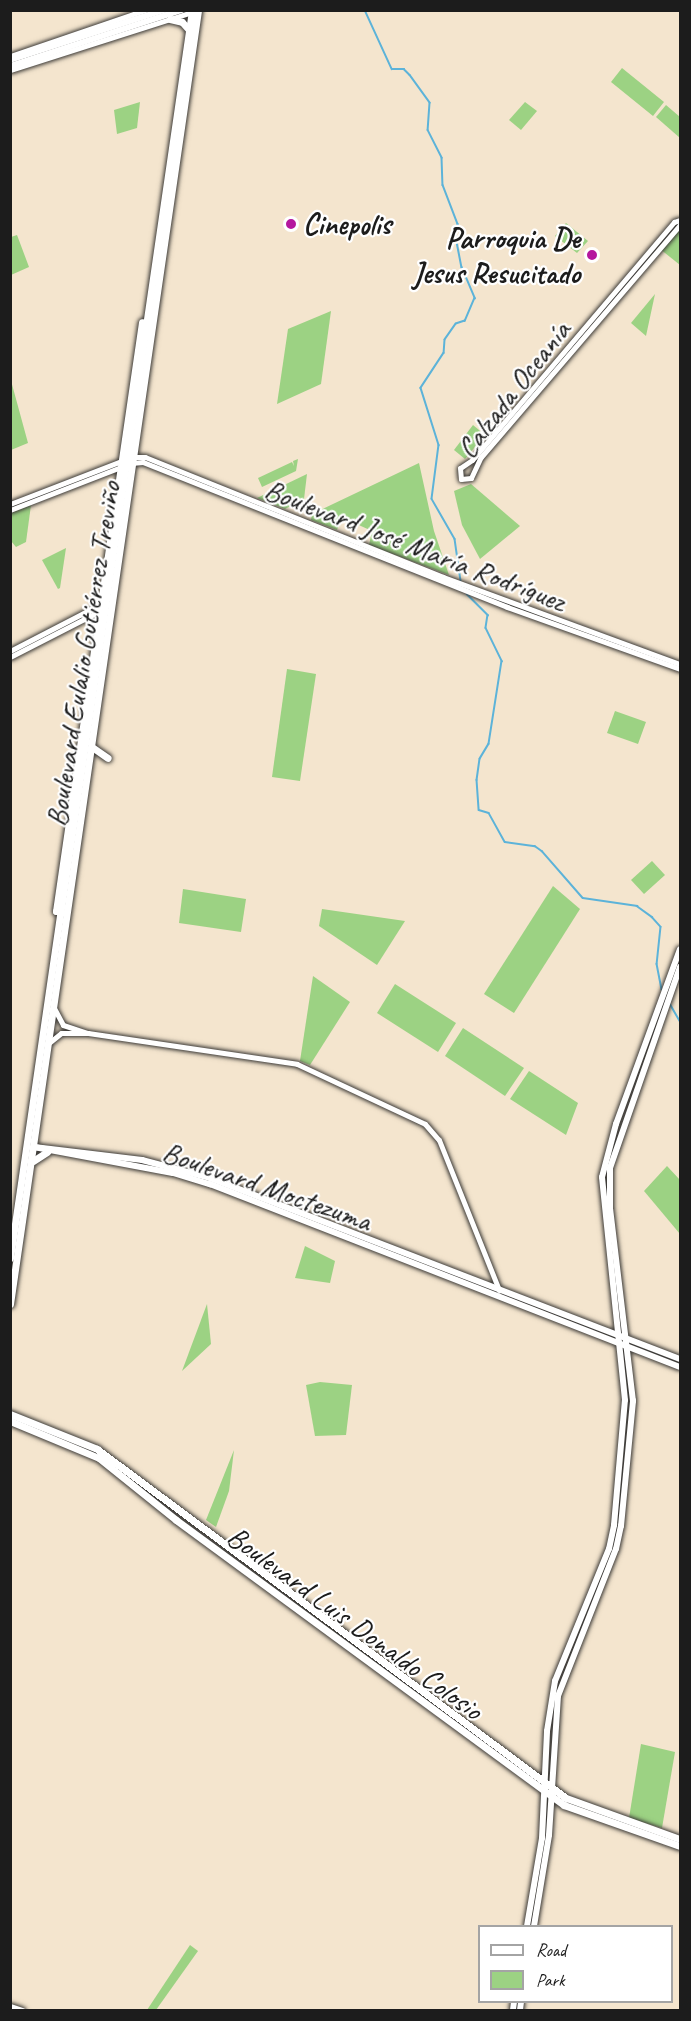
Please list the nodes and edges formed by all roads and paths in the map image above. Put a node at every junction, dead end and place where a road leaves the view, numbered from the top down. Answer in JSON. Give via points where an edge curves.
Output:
{"nodes":[{"id":1,"x":145,"y":10,"type":"edge"},
{"id":2,"x":164,"y":10,"type":"edge"},
{"id":3,"x":181,"y":10,"type":"edge"},
{"id":4,"x":195,"y":11,"type":"edge"},
{"id":5,"x":173,"y":18,"type":"junction"},
{"id":6,"x":190,"y":31,"type":"junction"},
{"id":7,"x":71,"y":43,"type":"junction"},
{"id":8,"x":10,"y":58,"type":"edge"},
{"id":9,"x":10,"y":68,"type":"edge"},
{"id":10,"x":180,"y":102,"type":"junction"},
{"id":11,"x":185,"y":115,"type":"junction"},
{"id":12,"x":176,"y":125,"type":"junction"},
{"id":13,"x":179,"y":190,"type":"dead end"},
{"id":14,"x":678,"y":223,"type":"edge"},
{"id":15,"x":162,"y":227,"type":"junction"},
{"id":16,"x":142,"y":322,"type":"dead end"},
{"id":17,"x":128,"y":462,"type":"junction"},
{"id":18,"x":10,"y":504,"type":"edge"},
{"id":19,"x":10,"y":510,"type":"edge"},
{"id":20,"x":485,"y":595,"type":"junction"},
{"id":21,"x":106,"y":604,"type":"junction"},
{"id":22,"x":10,"y":651,"type":"edge"},
{"id":23,"x":10,"y":657,"type":"edge"},
{"id":24,"x":681,"y":664,"type":"edge"},
{"id":25,"x":681,"y":669,"type":"edge"},
{"id":26,"x":92,"y":747,"type":"junction"},
{"id":27,"x":90,"y":758,"type":"junction"},
{"id":28,"x":108,"y":758,"type":"dead end"},
{"id":29,"x":82,"y":770,"type":"junction"},
{"id":30,"x":62,"y":911,"type":"junction"},
{"id":31,"x":681,"y":949,"type":"edge"},
{"id":32,"x":681,"y":967,"type":"edge"},
{"id":33,"x":54,"y":1008,"type":"junction"},
{"id":34,"x":88,"y":1033,"type":"junction"},
{"id":35,"x":50,"y":1042,"type":"junction"},
{"id":36,"x":32,"y":1123,"type":"junction"},
{"id":37,"x":34,"y":1147,"type":"junction"},
{"id":38,"x":47,"y":1152,"type":"junction"},
{"id":39,"x":28,"y":1165,"type":"junction"},
{"id":40,"x":10,"y":1258,"type":"edge"},
{"id":41,"x":498,"y":1288,"type":"junction"},
{"id":42,"x":501,"y":1297,"type":"junction"},
{"id":43,"x":10,"y":1304,"type":"edge"},
{"id":44,"x":618,"y":1339,"type":"junction"},
{"id":45,"x":625,"y":1342,"type":"junction"},
{"id":46,"x":681,"y":1359,"type":"edge"},
{"id":47,"x":681,"y":1367,"type":"edge"},
{"id":48,"x":10,"y":1414,"type":"edge"},
{"id":49,"x":10,"y":1421,"type":"edge"},
{"id":50,"x":549,"y":1790,"type":"junction"},
{"id":51,"x":664,"y":1833,"type":"junction"},
{"id":52,"x":648,"y":1836,"type":"junction"},
{"id":53,"x":681,"y":1839,"type":"edge"},
{"id":54,"x":681,"y":1846,"type":"edge"},
{"id":55,"x":534,"y":1907,"type":"junction"},
{"id":56,"x":527,"y":1925,"type":"edge"},
{"id":57,"x":534,"y":1925,"type":"edge"},
{"id":58,"x":10,"y":2006,"type":"edge"},
{"id":59,"x":18,"y":2010,"type":"edge"}],
"edges":[{"from":1,"to":8,"type":"street"},
{"from":2,"to":7,"type":"main road"},
{"from":3,"to":5,"type":"street"},
{"from":3,"to":7,"type":"main road"},
{"from":4,"to":5,"type":"street"},
{"from":4,"to":6,"type":"main road","name":"Boulevard Eulalio Gutiérrez Treviño"},
{"from":4,"to":11,"type":"main road","name":"Boulevard Eulalio Gutiérrez Treviño"},
{"from":5,"to":6,"type":"main road"},
{"from":5,"to":9,"type":"street"},
{"from":6,"to":10,"type":"main road","name":"Boulevard Eulalio Gutiérrez Treviño"},
{"from":7,"to":8,"type":"main road"},
{"from":7,"to":9,"type":"main road"},
{"from":10,"to":11,"type":"main road"},
{"from":10,"to":12,"type":"main road","name":"Boulevard Eulalio Gutiérrez Treviño"},
{"from":11,"to":12,"type":"main road"},
{"from":11,"to":15,"type":"main road","name":"Boulevard Eulalio Gutiérrez Treviño"},
{"from":12,"to":15,"type":"main road","name":"Boulevard Eulalio Gutiérrez Treviño"},
{"from":13,"to":15,"type":"main road"},
{"from":14,"to":14,"type":"street","name":"Calzada Oceanía","via":[[472,460],[459,468],[462,479],[471,478],[481,457]]},
{"from":15,"to":17,"type":"main road","name":"Boulevard Eulalio Gutiérrez Treviño"},
{"from":16,"to":17,"type":"main road","name":"Boulevard Eulalio Gutiérrez Treviño"},
{"from":17,"to":18,"type":"street"},
{"from":17,"to":19,"type":"street"},
{"from":17,"to":20,"type":"street","name":"Boulevard José María Rodríguez","via":[[156,466]]},
{"from":17,"to":21,"type":"main road","name":"Boulevard Eulalio Gutiérrez Treviño"},
{"from":17,"to":21,"type":"main road","name":"Boulevard Eulalio Gutiérrez Treviño"},
{"from":20,"to":24,"type":"street","name":"Boulevard José María Rodríguez"},
{"from":20,"to":25,"type":"street","name":"Boulevard José María Rodríguez"},
{"from":21,"to":22,"type":"street"},
{"from":21,"to":23,"type":"street"},
{"from":21,"to":26,"type":"main road","name":"Boulevard Eulalio Gutiérrez Treviño"},
{"from":21,"to":29,"type":"main road","name":"Boulevard Eulalio Gutiérrez Treviño"},
{"from":21,"to":30,"type":"main road","name":"Boulevard Eulalio Gutiérrez Treviño","via":[[56,911]]},
{"from":26,"to":27,"type":"main road","name":"Boulevard Eulalio Gutiérrez Treviño"},
{"from":26,"to":28,"type":"main road"},
{"from":27,"to":29,"type":"main road"},
{"from":27,"to":33,"type":"main road","name":"Boulevard Eulalio Gutiérrez Treviño"},
{"from":29,"to":30,"type":"main road","name":"Boulevard Eulalio Gutiérrez Treviño"},
{"from":30,"to":36,"type":"main road","name":"Boulevard Eulalio Gutiérrez Treviño"},
{"from":31,"to":44,"type":"main road","via":[[616,1124],[602,1177]]},
{"from":32,"to":45,"type":"main road","via":[[610,1168],[610,1209]]},
{"from":33,"to":34,"type":"street","via":[[63,1025]]},
{"from":33,"to":35,"type":"main road","name":"Boulevard Eulalio Gutiérrez Treviño"},
{"from":34,"to":35,"type":"street","via":[[61,1033]]},
{"from":34,"to":41,"type":"street","via":[[297,1064],[433,1131]]},
{"from":35,"to":37,"type":"main road","name":"Boulevard Eulalio Gutiérrez Treviño"},
{"from":36,"to":37,"type":"main road"},
{"from":36,"to":39,"type":"main road","name":"Boulevard Eulalio Gutiérrez Treviño"},
{"from":37,"to":38,"type":"main road","name":"Boulevard Moctezuma"},
{"from":37,"to":39,"type":"main road","name":"Boulevard Eulalio Gutiérrez Treviño"},
{"from":37,"to":41,"type":"main road","name":"Boulevard Moctezuma","via":[[142,1160],[210,1178]]},
{"from":38,"to":39,"type":"main road"},
{"from":38,"to":42,"type":"main road","name":"Boulevard Moctezuma","via":[[151,1168],[210,1184]]},
{"from":39,"to":40,"type":"main road","name":"Boulevard Eulalio Gutiérrez Treviño"},
{"from":39,"to":43,"type":"main road","name":"Boulevard Eulalio Gutiérrez Treviño"},
{"from":41,"to":42,"type":"street"},
{"from":41,"to":44,"type":"main road","name":"Boulevard Moctezuma"},
{"from":42,"to":44,"type":"main road","name":"Boulevard Moctezuma"},
{"from":44,"to":45,"type":"main road","name":"Boulevard Moctezuma"},
{"from":44,"to":50,"type":"main road","via":[[626,1407],[613,1535],[555,1681],[547,1731]]},
{"from":45,"to":46,"type":"main road","name":"Boulevard Moctezuma"},
{"from":45,"to":47,"type":"main road","name":"Boulevard Moctezuma"},
{"from":45,"to":50,"type":"main road","via":[[632,1407],[621,1527],[616,1549],[560,1689]]},
{"from":48,"to":50,"type":"main road","name":"Boulevard Luis Donaldo Colosio","via":[[97,1449]]},
{"from":49,"to":50,"type":"main road","name":"Boulevard Luis Donaldo Colosio","via":[[99,1458],[176,1520]]},
{"from":50,"to":51,"type":"main road","name":"Boulevard Luis Donaldo Colosio"},
{"from":50,"to":52,"type":"main road","name":"Boulevard Luis Donaldo Colosio","via":[[577,1812]]},
{"from":50,"to":55,"type":"main road"},
{"from":51,"to":52,"type":"main road"},
{"from":51,"to":53,"type":"main road","name":"Boulevard Luis Donaldo Colosio"},
{"from":52,"to":54,"type":"main road","name":"Boulevard Luis Donaldo Colosio"},
{"from":55,"to":56,"type":"main road"},
{"from":55,"to":57,"type":"main road"},
{"from":58,"to":59,"type":"street"}]}
